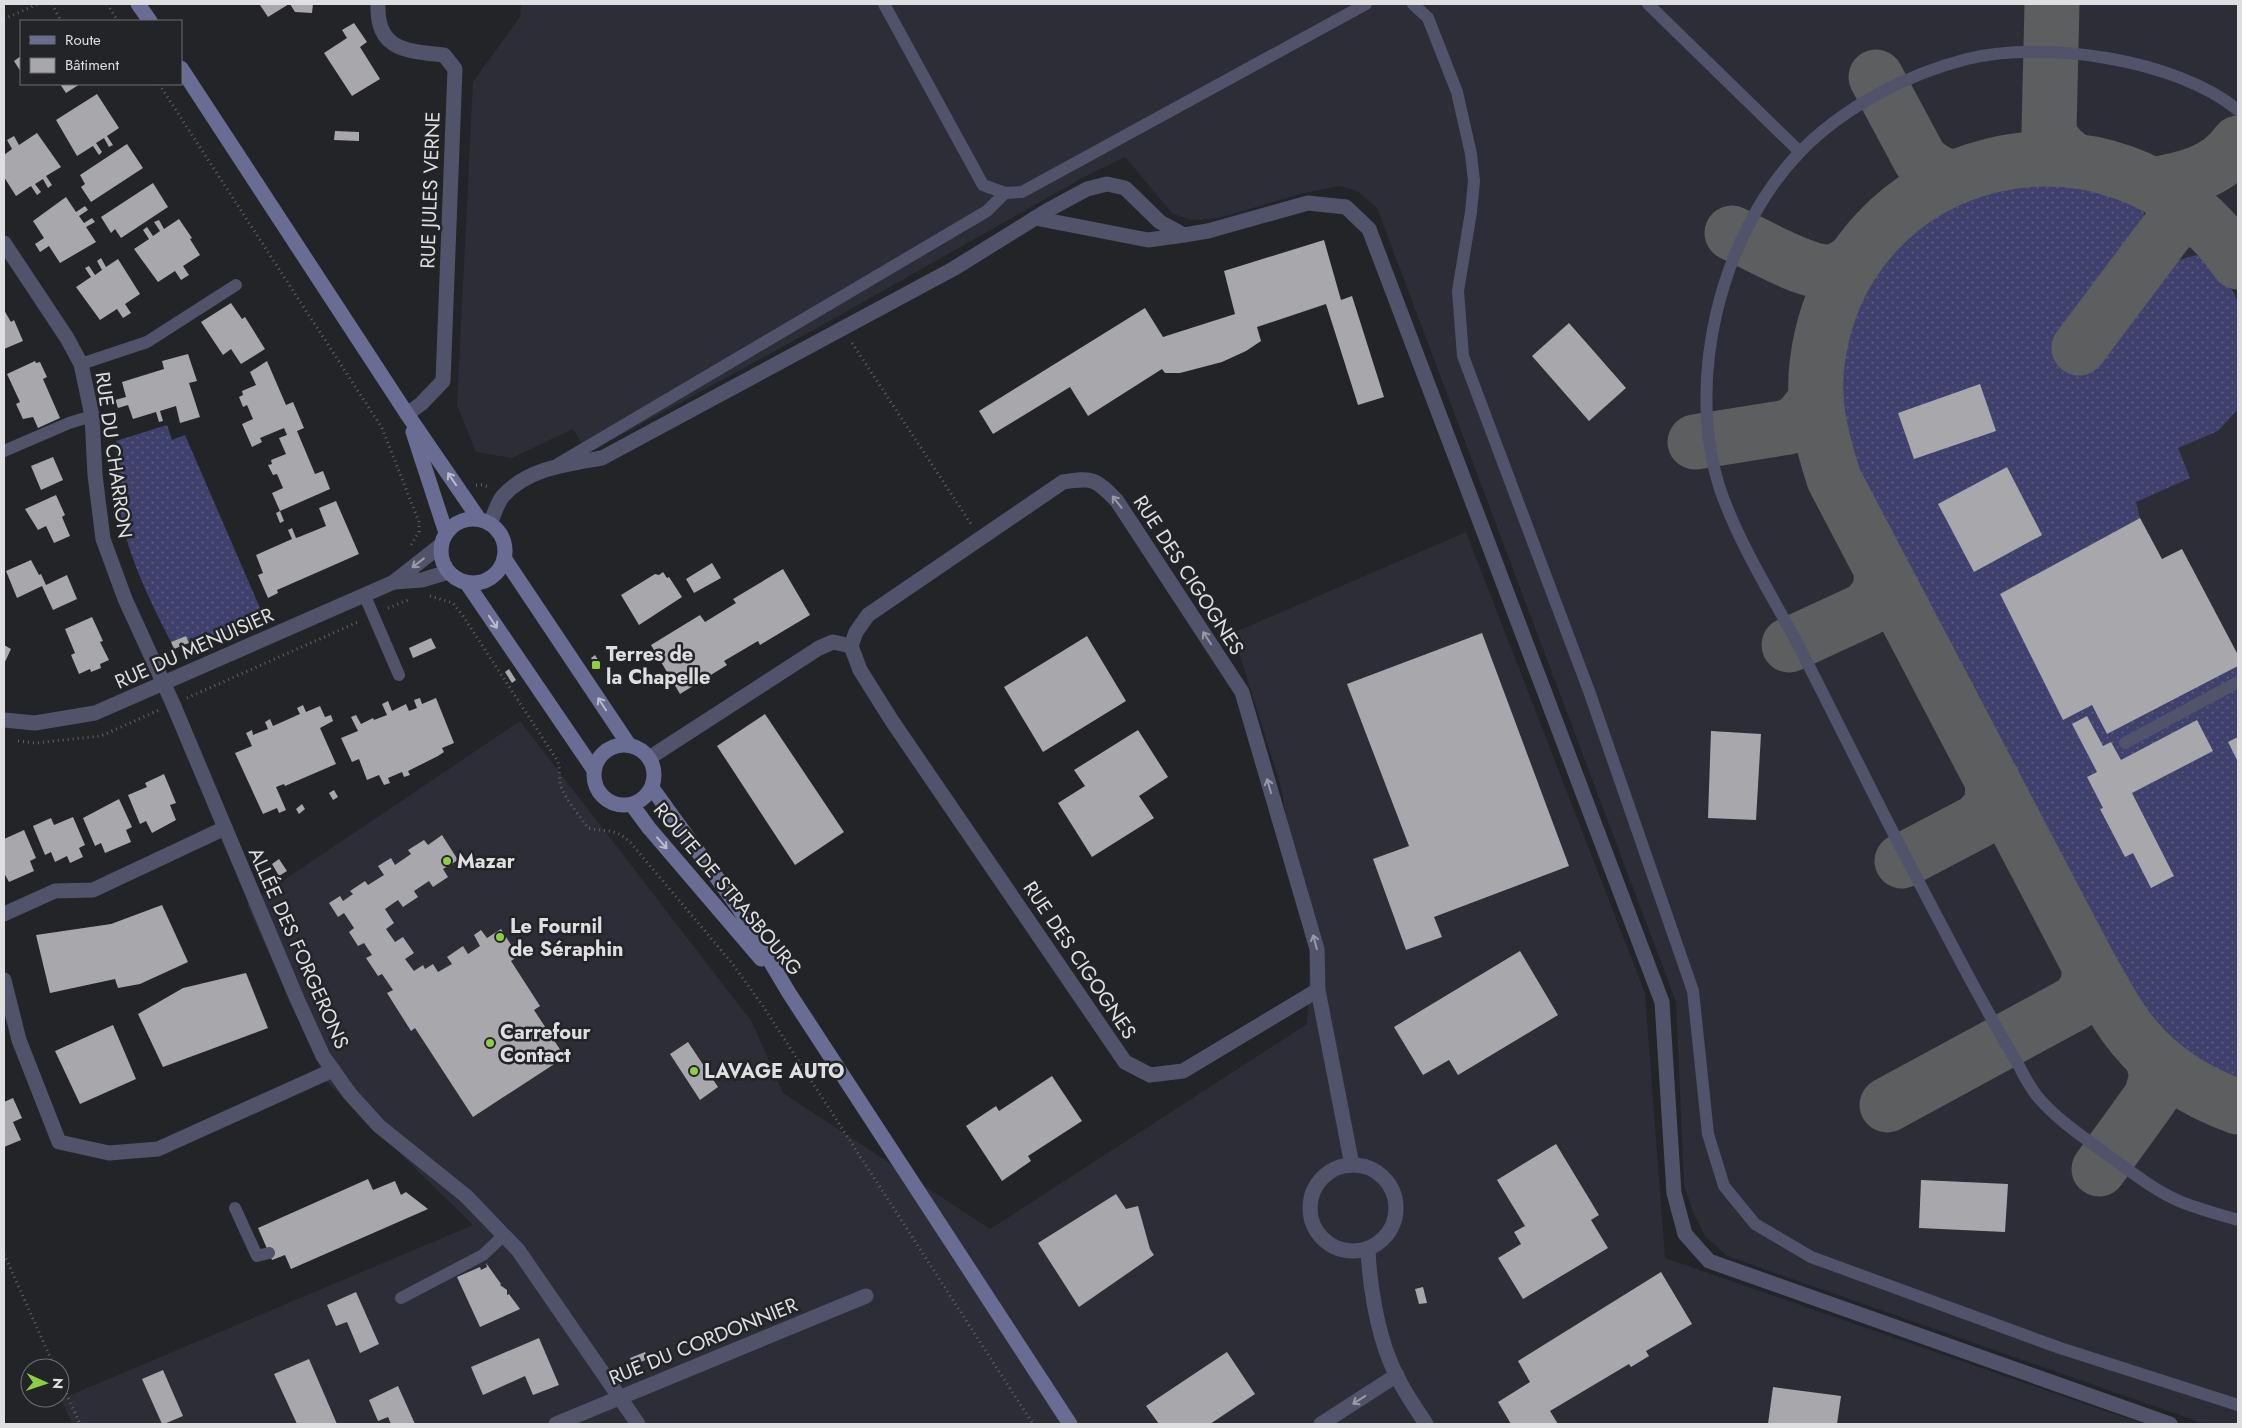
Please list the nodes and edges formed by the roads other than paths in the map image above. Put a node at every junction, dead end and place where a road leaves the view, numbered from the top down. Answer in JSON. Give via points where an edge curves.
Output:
{"nodes":[{"id":1,"x":378,"y":4,"type":"edge"},
{"id":2,"x":884,"y":4,"type":"edge"},
{"id":3,"x":1366,"y":4,"type":"edge"},
{"id":4,"x":1413,"y":4,"type":"edge"},
{"id":5,"x":1648,"y":4,"type":"edge"},
{"id":6,"x":182,"y":70,"type":"edge"},
{"id":7,"x":2238,"y":110,"type":"edge"},
{"id":8,"x":1800,"y":152,"type":"junction"},
{"id":9,"x":1004,"y":193,"type":"junction"},
{"id":10,"x":1035,"y":218,"type":"junction"},
{"id":11,"x":1184,"y":235,"type":"junction"},
{"id":12,"x":4,"y":243,"type":"edge"},
{"id":13,"x":236,"y":285,"type":"dead end"},
{"id":14,"x":81,"y":364,"type":"junction"},
{"id":15,"x":407,"y":414,"type":"junction"},
{"id":16,"x":92,"y":416,"type":"junction"},
{"id":17,"x":4,"y":451,"type":"edge"},
{"id":18,"x":554,"y":466,"type":"junction"},
{"id":19,"x":485,"y":522,"type":"junction"},
{"id":20,"x":444,"y":539,"type":"junction"},
{"id":21,"x":504,"y":558,"type":"junction"},
{"id":22,"x":448,"y":572,"type":"junction"},
{"id":23,"x":394,"y":582,"type":"junction"},
{"id":24,"x":466,"y":582,"type":"junction"},
{"id":25,"x":364,"y":594,"type":"junction"},
{"id":26,"x":851,"y":646,"type":"junction"},
{"id":27,"x":399,"y":676,"type":"dead end"},
{"id":28,"x":2238,"y":682,"type":"edge"},
{"id":29,"x":164,"y":684,"type":"junction"},
{"id":30,"x":4,"y":720,"type":"edge"},
{"id":31,"x":2125,"y":743,"type":"dead end"},
{"id":32,"x":629,"y":745,"type":"junction"},
{"id":33,"x":649,"y":758,"type":"junction"},
{"id":34,"x":594,"y":770,"type":"junction"},
{"id":35,"x":652,"y":788,"type":"junction"},
{"id":36,"x":632,"y":805,"type":"junction"},
{"id":37,"x":225,"y":828,"type":"junction"},
{"id":38,"x":4,"y":914,"type":"edge"},
{"id":39,"x":4,"y":980,"type":"edge"},
{"id":40,"x":1318,"y":990,"type":"junction"},
{"id":41,"x":789,"y":993,"type":"junction"},
{"id":42,"x":332,"y":1070,"type":"junction"},
{"id":43,"x":1352,"y":1165,"type":"junction"},
{"id":44,"x":235,"y":1208,"type":"dead end"},
{"id":45,"x":2238,"y":1220,"type":"edge"},
{"id":46,"x":504,"y":1235,"type":"junction"},
{"id":47,"x":1368,"y":1248,"type":"junction"},
{"id":48,"x":269,"y":1253,"type":"dead end"},
{"id":49,"x":866,"y":1296,"type":"dead end"},
{"id":50,"x":400,"y":1298,"type":"dead end"},
{"id":51,"x":1397,"y":1375,"type":"junction"},
{"id":52,"x":620,"y":1397,"type":"junction"},
{"id":53,"x":2238,"y":1405,"type":"edge"},
{"id":54,"x":556,"y":1424,"type":"edge"},
{"id":55,"x":638,"y":1424,"type":"edge"},
{"id":56,"x":1070,"y":1424,"type":"edge"},
{"id":57,"x":1321,"y":1424,"type":"edge"},
{"id":58,"x":1426,"y":1424,"type":"edge"},
{"id":59,"x":2170,"y":1424,"type":"edge"}],
"edges":[{"from":1,"to":15,"type":"street","name":"RUE JULES VERNE","via":[[377,17],[384,34],[397,47],[444,55],[455,69],[443,381]]},
{"from":2,"to":9,"type":"lane","via":[[984,185]]},
{"from":3,"to":9,"type":"lane","via":[[1022,192]]},
{"from":4,"to":53,"type":"lane","via":[[1428,18],[1436,36],[1457,92],[1471,154],[1472,204],[1458,291],[1462,356],[1588,691],[1693,991],[1708,1134],[1724,1186],[1755,1224],[1811,1257],[2060,1348]]},
{"from":5,"to":8,"type":"lane"},
{"from":6,"to":15,"type":"main road"},
{"from":7,"to":8,"type":"lane","via":[[2210,92],[2146,67],[2075,54],[2011,52],[1972,58],[1910,77],[1852,111]]},
{"from":8,"to":45,"type":"lane","via":[[1768,191],[1753,218],[1725,282],[1715,317],[1708,361],[1707,414],[1713,462],[1722,493],[1745,547],[1906,859],[2036,1095],[2082,1135],[2149,1184],[2179,1201]]},
{"from":9,"to":18,"type":"lane","via":[[987,211]]},
{"from":10,"to":11,"type":"street","via":[[1148,240]]},
{"from":10,"to":11,"type":"street","via":[[1087,189],[1106,184],[1125,188],[1160,222]]},
{"from":10,"to":18,"type":"street","via":[[953,269],[602,458]]},
{"from":11,"to":59,"type":"street","via":[[1308,203],[1346,207],[1369,229],[1662,1002],[1674,1193],[1685,1234],[1709,1261]]},
{"from":12,"to":14,"type":"street","name":"RUE DU CHARRON"},
{"from":13,"to":14,"type":"lane","via":[[147,342]]},
{"from":14,"to":16,"type":"street","name":"RUE DU CHARRON"},
{"from":19,"to":15,"type":"main road","one_way":true},
{"from":15,"to":20,"type":"main road"},
{"from":16,"to":17,"type":"lane"},
{"from":16,"to":29,"type":"street","name":"RUE DU CHARRON","via":[[103,540]]},
{"from":18,"to":19,"type":"street","via":[[517,483]]},
{"from":19,"to":20,"type":"main road","via":[[460,521]]},
{"from":19,"to":21,"type":"main road","via":[[502,539]]},
{"from":20,"to":22,"type":"main road","via":[[441,554]]},
{"from":20,"to":23,"type":"street","name":"RUE DU MENUISIER","one_way":true},
{"from":21,"to":24,"type":"main road","via":[[494,575],[476,583]]},
{"from":32,"to":21,"type":"main road","one_way":true},
{"from":22,"to":23,"type":"street","name":"RUE DU MENUISIER","via":[[422,580]]},
{"from":22,"to":24,"type":"main road"},
{"from":23,"to":25,"type":"street","name":"RUE DU MENUISIER"},
{"from":24,"to":34,"type":"main road","one_way":true},
{"from":25,"to":27,"type":"lane"},
{"from":25,"to":29,"type":"street","name":"RUE DU MENUISIER"},
{"from":26,"to":33,"type":"street","via":[[833,642],[819,648]]},
{"from":26,"to":40,"type":"street","name":"RUE DES CIGOGNES","via":[[860,670],[892,721],[1125,1062],[1150,1075],[1183,1071]]},
{"from":40,"to":26,"type":"street","name":"RUE DES CIGOGNES","one_way":true,"via":[[1317,949],[1242,692],[1117,501],[1099,483],[1084,478],[1063,482],[868,615]]},
{"from":28,"to":31,"type":"lane"},
{"from":29,"to":30,"type":"street","name":"RUE DU MENUISIER","via":[[94,713],[35,723]]},
{"from":29,"to":37,"type":"street","name":"ALLÉE DES FORGERONS"},
{"from":32,"to":33,"type":"main road"},
{"from":32,"to":34,"type":"main road","via":[[619,745],[602,754]]},
{"from":33,"to":35,"type":"main road","via":[[655,772]]},
{"from":34,"to":36,"type":"main road","via":[[594,780],[604,798],[612,803]]},
{"from":35,"to":36,"type":"main road","via":[[647,796]]},
{"from":35,"to":41,"type":"main road","name":"ROUTE DE STRASBOURG","via":[[738,907]]},
{"from":36,"to":41,"type":"main road","name":"ROUTE DE STRASBOURG","one_way":true},
{"from":37,"to":38,"type":"street","via":[[94,890],[56,891]]},
{"from":37,"to":42,"type":"street","name":"ALLÉE DES FORGERONS","via":[[297,999]]},
{"from":39,"to":42,"type":"street","via":[[19,1040],[59,1142],[109,1154],[158,1150]]},
{"from":40,"to":43,"type":"street","name":"RUE DES CIGOGNES"},
{"from":41,"to":56,"type":"main road"},
{"from":42,"to":46,"type":"street","name":"ALLÉE DES FORGERONS","via":[[379,1126],[466,1196]]},
{"from":43,"to":47,"type":"street","via":[[1366,1166],[1379,1173],[1395,1197],[1393,1224],[1378,1243]]},
{"from":43,"to":47,"type":"street","via":[[1337,1167],[1325,1175],[1316,1186],[1310,1215],[1320,1235],[1338,1248],[1353,1251]]},
{"from":44,"to":48,"type":"lane","via":[[257,1256]]},
{"from":46,"to":50,"type":"lane","via":[[483,1255]]},
{"from":46,"to":52,"type":"street","name":"ALLÉE DES FORGERONS","via":[[518,1250]]},
{"from":47,"to":51,"type":"street","via":[[1369,1273],[1381,1329],[1389,1361]]},
{"from":49,"to":52,"type":"street","name":"RUE DU CORDONNIER"},
{"from":51,"to":57,"type":"street","one_way":true},
{"from":51,"to":58,"type":"street"},
{"from":52,"to":54,"type":"street","name":"RUE DU CORDONNIER"},
{"from":52,"to":55,"type":"street","name":"ALLÉE DES FORGERONS"}]}
